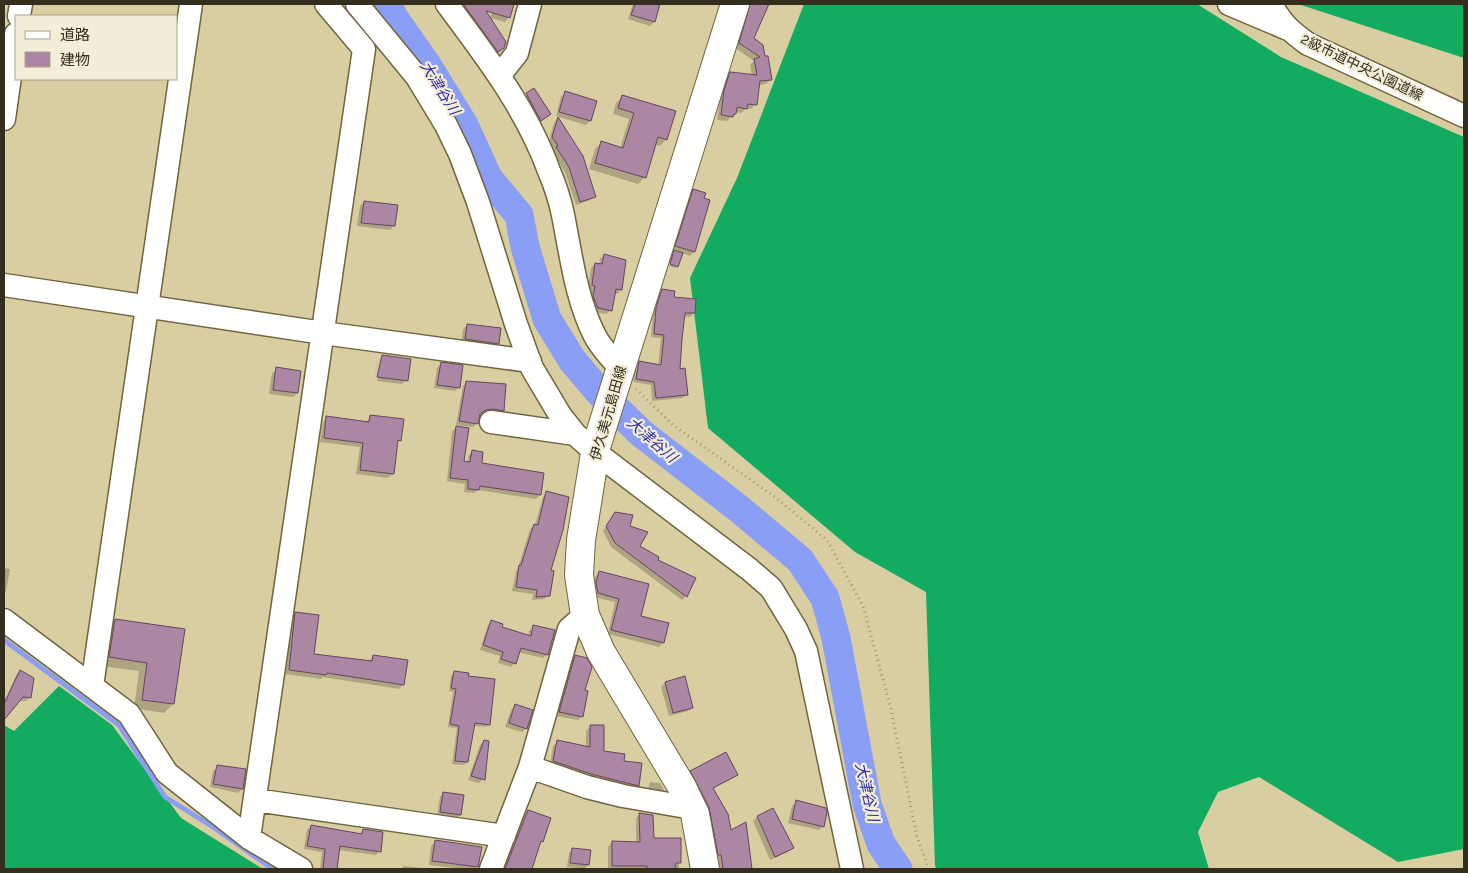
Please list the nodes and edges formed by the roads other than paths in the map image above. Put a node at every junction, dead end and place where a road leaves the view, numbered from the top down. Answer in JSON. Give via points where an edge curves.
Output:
{"nodes":[{"id":1,"x":191,"y":4,"type":"edge"},
{"id":2,"x":326,"y":4,"type":"edge"},
{"id":3,"x":357,"y":4,"type":"edge"},
{"id":4,"x":447,"y":4,"type":"edge"},
{"id":5,"x":530,"y":4,"type":"edge"},
{"id":6,"x":735,"y":4,"type":"edge"},
{"id":7,"x":1229,"y":4,"type":"edge"},
{"id":8,"x":1271,"y":4,"type":"edge"},
{"id":9,"x":1288,"y":29,"type":"junction"},
{"id":10,"x":15,"y":41,"type":"edge"},
{"id":11,"x":499,"y":76,"type":"junction"},
{"id":12,"x":1464,"y":116,"type":"edge"},
{"id":13,"x":4,"y":119,"type":"edge"},
{"id":14,"x":4,"y":285,"type":"edge"},
{"id":15,"x":147,"y":306,"type":"junction"},
{"id":16,"x":323,"y":333,"type":"junction"},
{"id":17,"x":530,"y":361,"type":"junction"},
{"id":18,"x":619,"y":372,"type":"junction"},
{"id":19,"x":491,"y":422,"type":"dead end"},
{"id":20,"x":589,"y":444,"type":"junction"},
{"id":21,"x":585,"y":615,"type":"junction"},
{"id":22,"x":4,"y":620,"type":"edge"},
{"id":23,"x":92,"y":686,"type":"junction"},
{"id":24,"x":530,"y":767,"type":"junction"},
{"id":25,"x":255,"y":800,"type":"junction"},
{"id":26,"x":692,"y":808,"type":"junction"},
{"id":27,"x":504,"y":836,"type":"junction"},
{"id":28,"x":250,"y":838,"type":"junction"},
{"id":29,"x":301,"y":869,"type":"edge"},
{"id":30,"x":491,"y":869,"type":"edge"},
{"id":31,"x":705,"y":869,"type":"edge"},
{"id":32,"x":852,"y":869,"type":"edge"}],
"edges":[{"from":1,"to":15,"type":"street"},
{"from":2,"to":16,"type":"street","via":[[364,49]]},
{"from":3,"to":17,"type":"street","via":[[417,77],[446,125],[478,202]]},
{"from":4,"to":11,"type":"street"},
{"from":5,"to":11,"type":"street","via":[[516,53]]},
{"from":6,"to":18,"type":"main road","name":"伊久美元島田線"},
{"from":7,"to":9,"type":"street"},
{"from":8,"to":9,"type":"street","name":"2級市道中央公園道線"},
{"from":9,"to":12,"type":"street","name":"2級市道中央公園道線","via":[[1308,44]]},
{"from":10,"to":13,"type":"street"},
{"from":11,"to":18,"type":"street","via":[[536,140],[549,171],[563,212],[583,306],[595,336]]},
{"from":14,"to":15,"type":"street"},
{"from":15,"to":16,"type":"street"},
{"from":15,"to":23,"type":"street"},
{"from":16,"to":17,"type":"street"},
{"from":16,"to":25,"type":"street"},
{"from":17,"to":20,"type":"street","via":[[560,415]]},
{"from":18,"to":20,"type":"main road","name":"伊久美元島田線"},
{"from":19,"to":20,"type":"street"},
{"from":20,"to":21,"type":"main road","name":"伊久美元島田線","via":[[579,575]]},
{"from":20,"to":32,"type":"street","via":[[749,569],[771,588],[783,607],[806,651]]},
{"from":21,"to":24,"type":"street","via":[[569,630]]},
{"from":21,"to":26,"type":"main road","name":"伊久美元島田線","via":[[601,652]]},
{"from":22,"to":23,"type":"street"},
{"from":23,"to":28,"type":"street","via":[[129,714],[167,774]]},
{"from":24,"to":26,"type":"street","via":[[587,787]]},
{"from":24,"to":27,"type":"street"},
{"from":25,"to":27,"type":"street"},
{"from":25,"to":28,"type":"street"},
{"from":26,"to":31,"type":"main road","name":"伊久美元島田線"},
{"from":27,"to":30,"type":"street"},
{"from":28,"to":29,"type":"street"}]}
